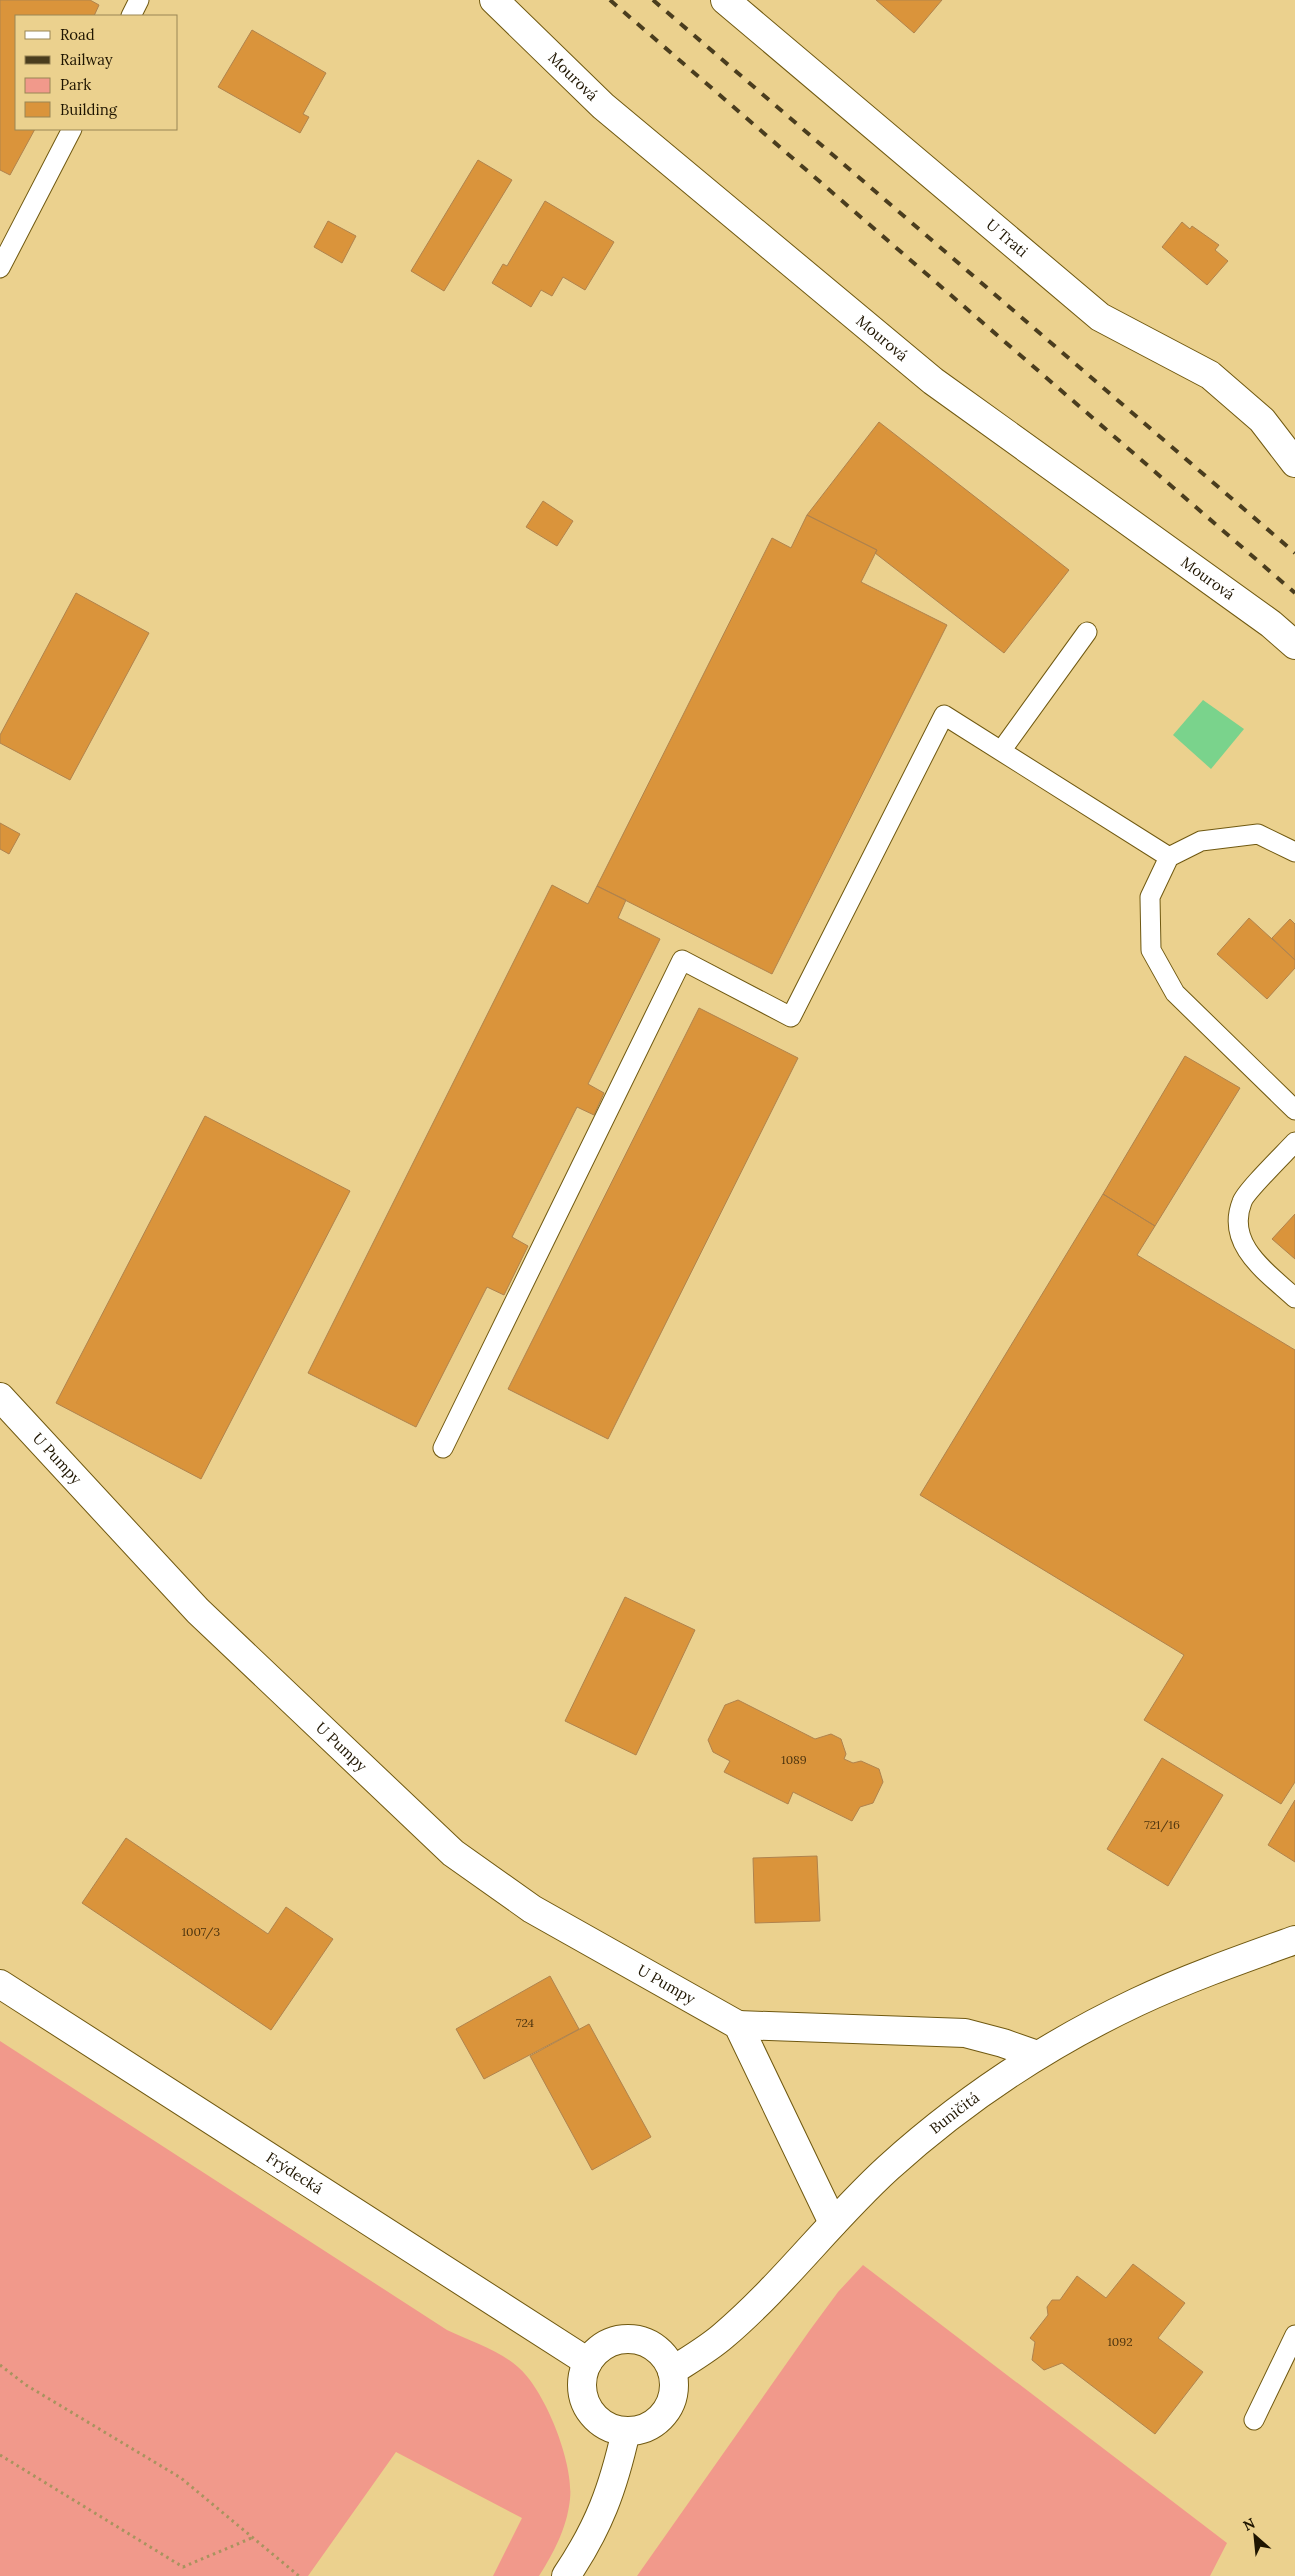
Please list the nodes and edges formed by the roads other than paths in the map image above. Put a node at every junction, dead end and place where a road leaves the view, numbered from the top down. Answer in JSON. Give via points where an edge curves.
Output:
{"nodes":[{"id":1,"x":139,"y":0,"type":"edge"},
{"id":2,"x":494,"y":0,"type":"edge"},
{"id":3,"x":725,"y":0,"type":"edge"},
{"id":4,"x":132,"y":15,"type":"edge"},
{"id":5,"x":71,"y":130,"type":"edge"},
{"id":6,"x":0,"y":268,"type":"edge"},
{"id":7,"x":1295,"y":463,"type":"edge"},
{"id":8,"x":1087,"y":632,"type":"dead end"},
{"id":9,"x":1295,"y":645,"type":"edge"},
{"id":10,"x":1001,"y":751,"type":"junction"},
{"id":11,"x":1295,"y":852,"type":"edge"},
{"id":12,"x":1169,"y":857,"type":"junction"},
{"id":13,"x":1295,"y":1110,"type":"edge"},
{"id":14,"x":1295,"y":1142,"type":"edge"},
{"id":15,"x":1295,"y":1298,"type":"edge"},
{"id":16,"x":0,"y":1397,"type":"edge"},
{"id":17,"x":443,"y":1448,"type":"dead end"},
{"id":18,"x":1295,"y":1940,"type":"edge"},
{"id":19,"x":0,"y":1984,"type":"edge"},
{"id":20,"x":738,"y":2025,"type":"junction"},
{"id":21,"x":1037,"y":2055,"type":"junction"},
{"id":22,"x":833,"y":2223,"type":"junction"},
{"id":23,"x":1295,"y":2335,"type":"edge"},
{"id":24,"x":588,"y":2362,"type":"junction"},
{"id":25,"x":672,"y":2371,"type":"junction"},
{"id":26,"x":1254,"y":2420,"type":"dead end"},
{"id":27,"x":626,"y":2431,"type":"junction"},
{"id":28,"x":566,"y":2576,"type":"edge"}],
"edges":[{"from":1,"to":4,"type":"lane"},
{"from":2,"to":9,"type":"street","name":"Mourová","via":[[603,106],[933,381],[1271,624]]},
{"from":3,"to":7,"type":"street","name":"U Trati","via":[[1100,317],[1210,375],[1262,420]]},
{"from":5,"to":6,"type":"lane"},
{"from":8,"to":10,"type":"lane"},
{"from":10,"to":12,"type":"lane"},
{"from":10,"to":17,"type":"lane","via":[[944,715],[791,1017],[682,960]]},
{"from":11,"to":12,"type":"lane","via":[[1258,834],[1201,841]]},
{"from":12,"to":13,"type":"lane","via":[[1150,898],[1151,950],[1175,993]]},
{"from":14,"to":15,"type":"lane","via":[[1242,1201],[1238,1232],[1252,1259]]},
{"from":16,"to":20,"type":"street","name":"U Pumpy","via":[[198,1612],[453,1853],[532,1909]]},
{"from":18,"to":21,"type":"street","name":"Buničitá","via":[[1137,2002]]},
{"from":19,"to":24,"type":"street","name":"Frýdecká"},
{"from":20,"to":21,"type":"street","name":"U Pumpy","via":[[965,2033]]},
{"from":20,"to":22,"type":"street"},
{"from":21,"to":22,"type":"street","name":"Buničitá","via":[[949,2116],[887,2169]]},
{"from":22,"to":25,"type":"street","name":"Buničitá","via":[[722,2337]]},
{"from":23,"to":26,"type":"lane"},
{"from":24,"to":25,"type":"street","via":[[594,2353],[608,2344],[635,2340],[656,2348]]},
{"from":24,"to":27,"type":"street","via":[[582,2384],[586,2405],[604,2425]]},
{"from":25,"to":27,"type":"street","via":[[673,2393],[665,2413],[648,2427]]},
{"from":27,"to":28,"type":"street","via":[[617,2473],[605,2507],[586,2546]]}]}
